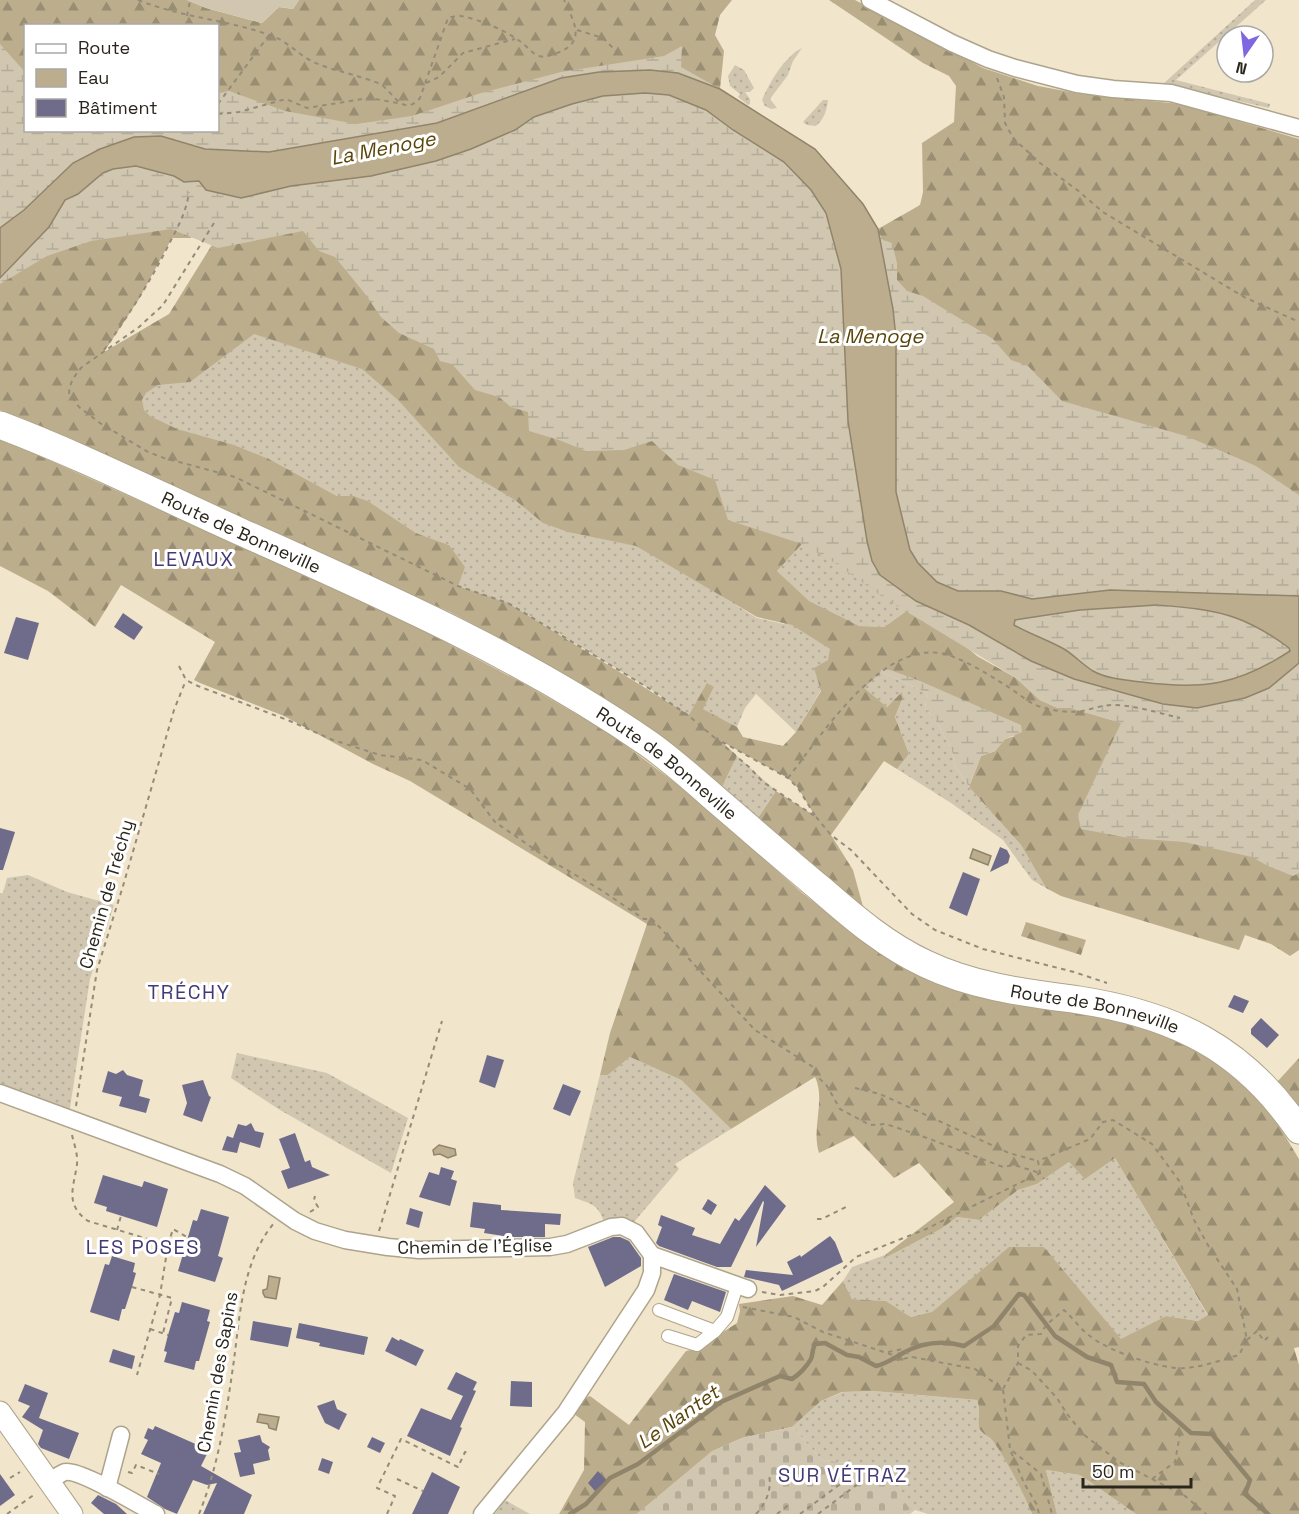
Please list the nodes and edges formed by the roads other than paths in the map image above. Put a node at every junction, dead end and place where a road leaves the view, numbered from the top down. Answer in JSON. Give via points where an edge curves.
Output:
{"nodes":[{"id":1,"x":870,"y":0,"type":"edge"},
{"id":2,"x":1299,"y":128,"type":"edge"},
{"id":3,"x":0,"y":425,"type":"edge"},
{"id":4,"x":0,"y":1093,"type":"edge"},
{"id":5,"x":1299,"y":1130,"type":"edge"},
{"id":6,"x":652,"y":1255,"type":"junction"},
{"id":7,"x":743,"y":1288,"type":"joint"},
{"id":8,"x":659,"y":1310,"type":"dead end"},
{"id":9,"x":715,"y":1331,"type":"junction"},
{"id":10,"x":668,"y":1336,"type":"dead end"},
{"id":11,"x":0,"y":1412,"type":"edge"},
{"id":12,"x":8,"y":1435,"type":"edge"},
{"id":13,"x":121,"y":1435,"type":"dead end"},
{"id":14,"x":49,"y":1483,"type":"junction"},
{"id":15,"x":107,"y":1488,"type":"junction"},
{"id":16,"x":72,"y":1514,"type":"edge"},
{"id":17,"x":156,"y":1514,"type":"edge"},
{"id":18,"x":482,"y":1514,"type":"edge"}],
"edges":[{"from":1,"to":2,"type":"street","via":[[988,59],[1077,84],[1172,93]]},
{"from":3,"to":5,"type":"main road","name":"Route de Bonneville","via":[[365,587],[504,656],[652,747],[849,914],[902,951],[978,983],[1123,1009],[1186,1029],[1255,1076]]},
{"from":4,"to":6,"type":"street","name":"Chemin de l'Église","via":[[220,1174],[245,1186],[295,1221],[345,1240],[419,1250],[550,1247],[622,1226],[636,1233]]},
{"from":6,"to":7,"type":"street"},
{"from":6,"to":18,"type":"street","via":[[652,1273],[646,1290],[600,1362],[566,1412]]},
{"from":7,"to":9,"type":"street"},
{"from":8,"to":9,"type":"street"},
{"from":9,"to":10,"type":"street","via":[[697,1345]]},
{"from":11,"to":12,"type":"street"},
{"from":12,"to":14,"type":"street"},
{"from":13,"to":15,"type":"street"},
{"from":14,"to":15,"type":"street","via":[[68,1472]]},
{"from":14,"to":16,"type":"street"},
{"from":15,"to":17,"type":"street"}]}
